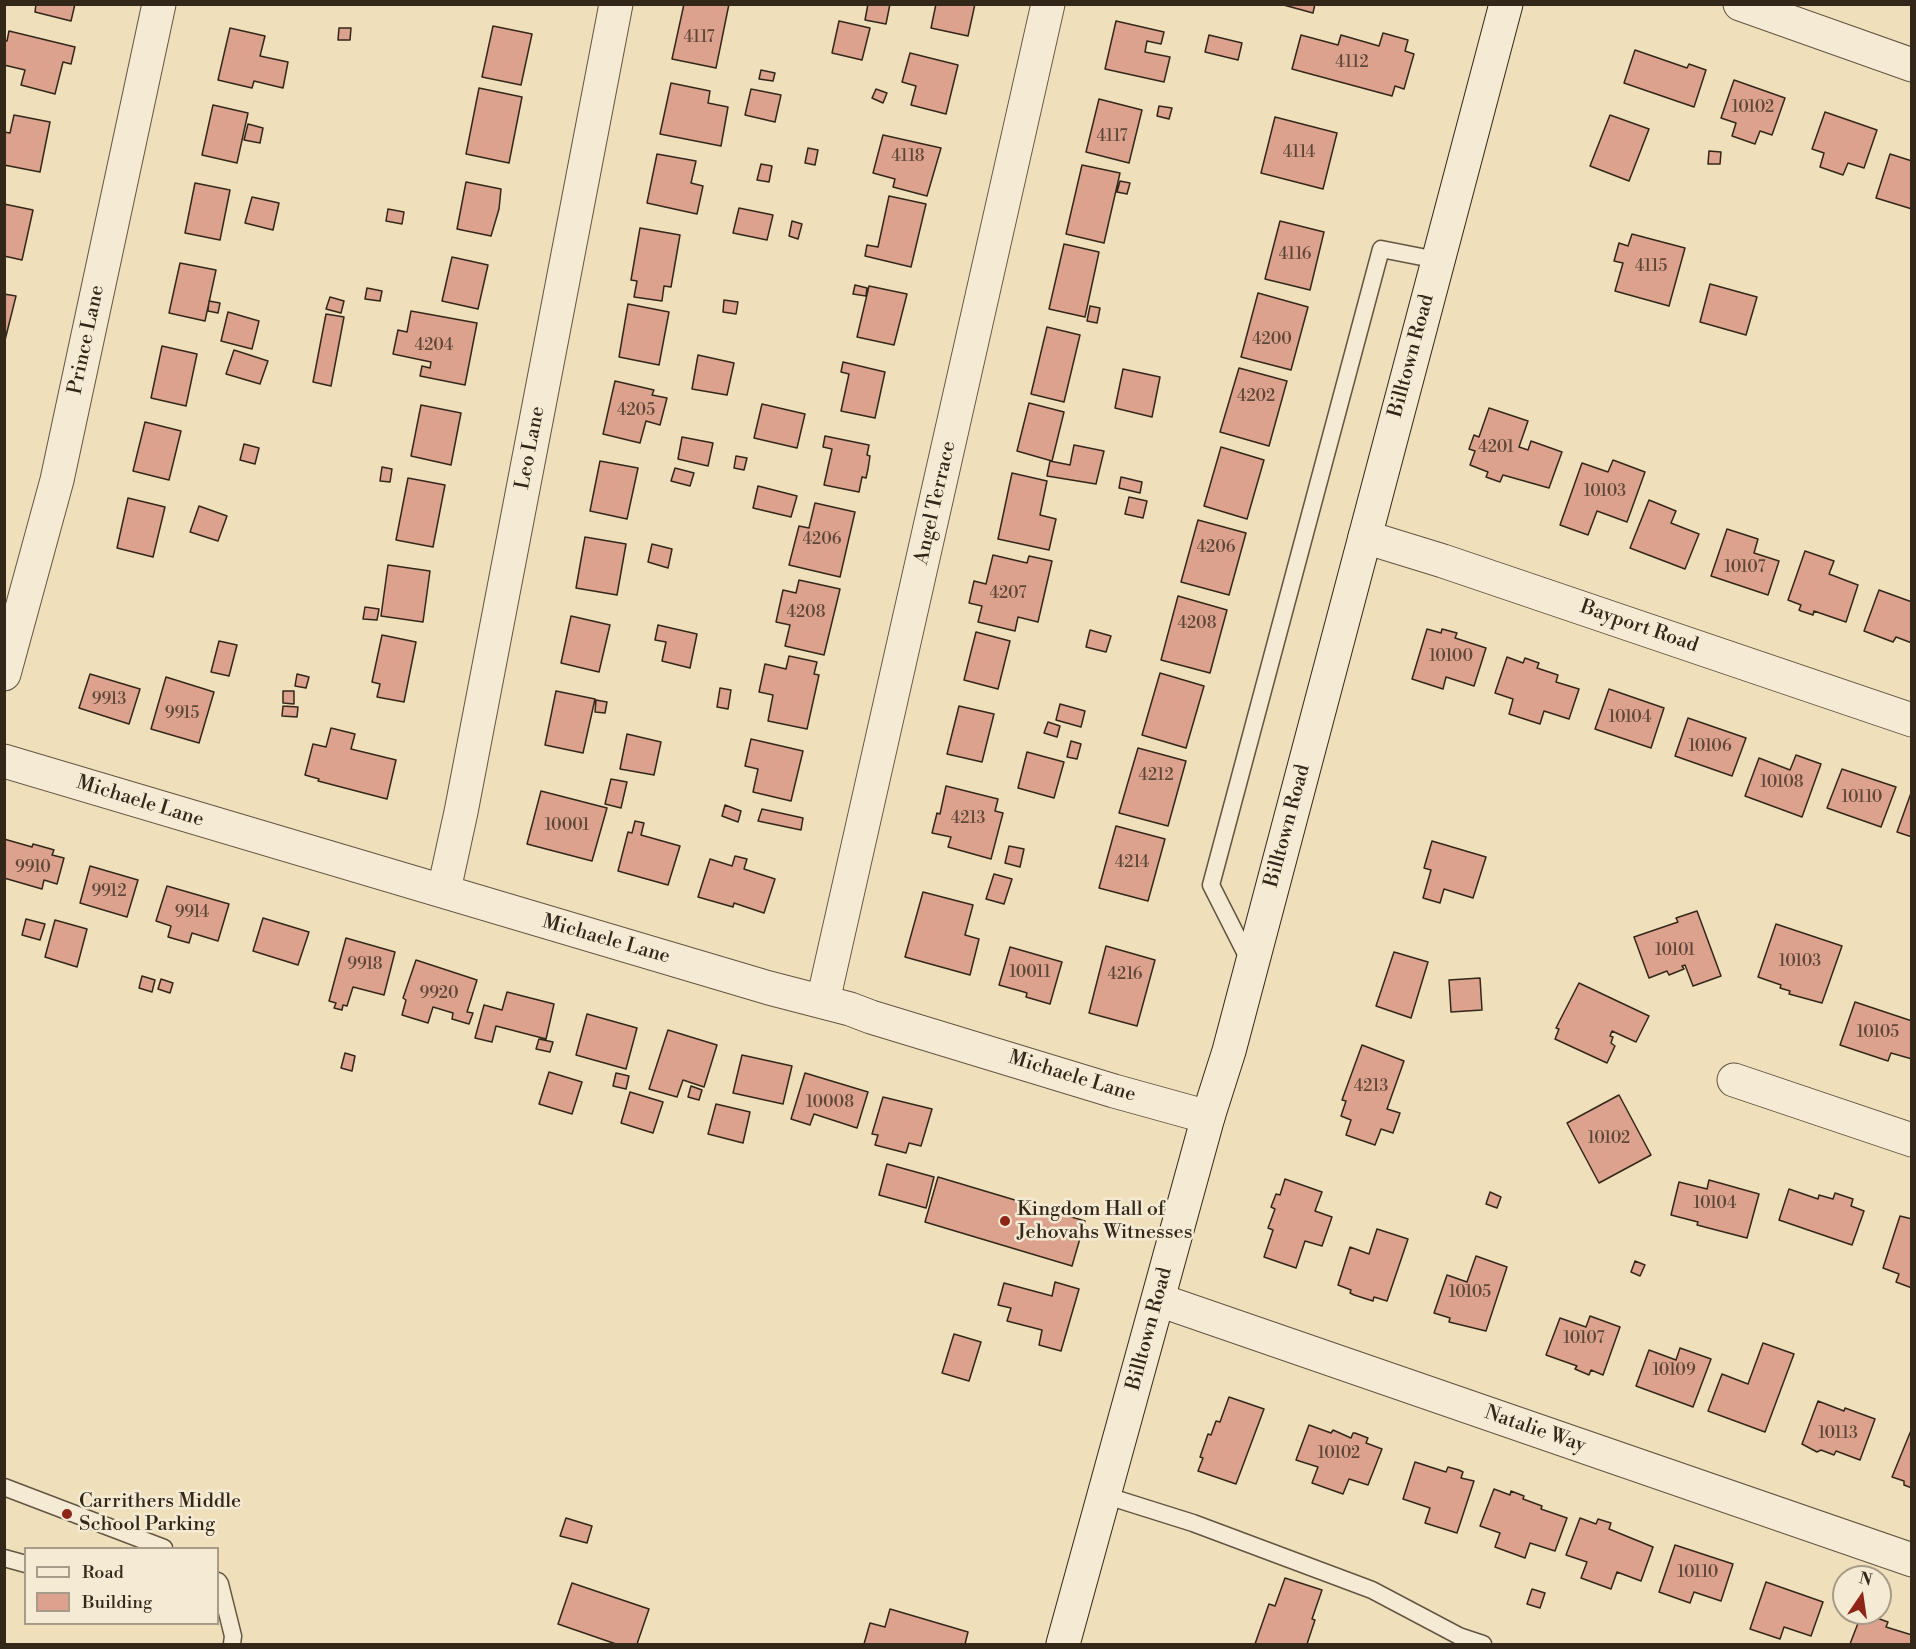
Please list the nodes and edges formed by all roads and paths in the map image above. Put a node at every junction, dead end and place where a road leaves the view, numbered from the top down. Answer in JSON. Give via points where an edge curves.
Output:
{"nodes":[{"id":1,"x":159,"y":4,"type":"edge"},
{"id":2,"x":616,"y":4,"type":"edge"},
{"id":3,"x":1048,"y":4,"type":"edge"},
{"id":4,"x":1506,"y":4,"type":"edge"},
{"id":5,"x":1740,"y":4,"type":"edge"},
{"id":6,"x":1911,"y":65,"type":"edge"},
{"id":7,"x":1437,"y":260,"type":"junction"},
{"id":8,"x":1365,"y":537,"type":"junction"},
{"id":9,"x":4,"y":674,"type":"edge"},
{"id":10,"x":1911,"y":720,"type":"edge"},
{"id":11,"x":4,"y":761,"type":"edge"},
{"id":12,"x":444,"y":890,"type":"junction"},
{"id":13,"x":1251,"y":965,"type":"junction"},
{"id":14,"x":823,"y":1001,"type":"junction"},
{"id":15,"x":1734,"y":1080,"type":"dead end"},
{"id":16,"x":1208,"y":1117,"type":"junction"},
{"id":17,"x":1911,"y":1140,"type":"edge"},
{"id":18,"x":1159,"y":1300,"type":"junction"},
{"id":19,"x":4,"y":1487,"type":"edge"},
{"id":20,"x":1104,"y":1495,"type":"junction"},
{"id":21,"x":161,"y":1547,"type":"edge"},
{"id":22,"x":4,"y":1558,"type":"edge"},
{"id":23,"x":1911,"y":1560,"type":"edge"},
{"id":24,"x":24,"y":1563,"type":"edge"},
{"id":25,"x":219,"y":1582,"type":"edge"},
{"id":26,"x":227,"y":1632,"type":"edge"},
{"id":27,"x":1063,"y":1644,"type":"edge"},
{"id":28,"x":1483,"y":1644,"type":"edge"}],
"edges":[{"from":1,"to":9,"type":"street","name":"Prince Lane","via":[[57,480]]},
{"from":2,"to":12,"type":"street","name":"Leo Lane"},
{"from":3,"to":14,"type":"street","name":"Angel Terrace"},
{"from":4,"to":7,"type":"street","name":"Billtown Road"},
{"from":5,"to":6,"type":"street"},
{"from":7,"to":8,"type":"street","name":"Billtown Road"},
{"from":7,"to":13,"type":"lane","via":[[1381,249],[1211,885]]},
{"from":8,"to":10,"type":"street","name":"Bayport Road"},
{"from":8,"to":13,"type":"street","name":"Billtown Road"},
{"from":11,"to":12,"type":"street","name":"Michaele Lane"},
{"from":12,"to":14,"type":"street","name":"Michaele Lane"},
{"from":13,"to":16,"type":"street","name":"Billtown Road"},
{"from":14,"to":16,"type":"street","name":"Michaele Lane"},
{"from":15,"to":17,"type":"street"},
{"from":16,"to":18,"type":"street","name":"Billtown Road"},
{"from":18,"to":20,"type":"street","name":"Billtown Road"},
{"from":18,"to":23,"type":"street","name":"Natalie Way"},
{"from":19,"to":21,"type":"lane"},
{"from":20,"to":27,"type":"street","name":"Billtown Road"},
{"from":20,"to":28,"type":"lane","via":[[1193,1523],[1372,1590]]},
{"from":22,"to":24,"type":"lane"},
{"from":25,"to":26,"type":"lane"}]}
